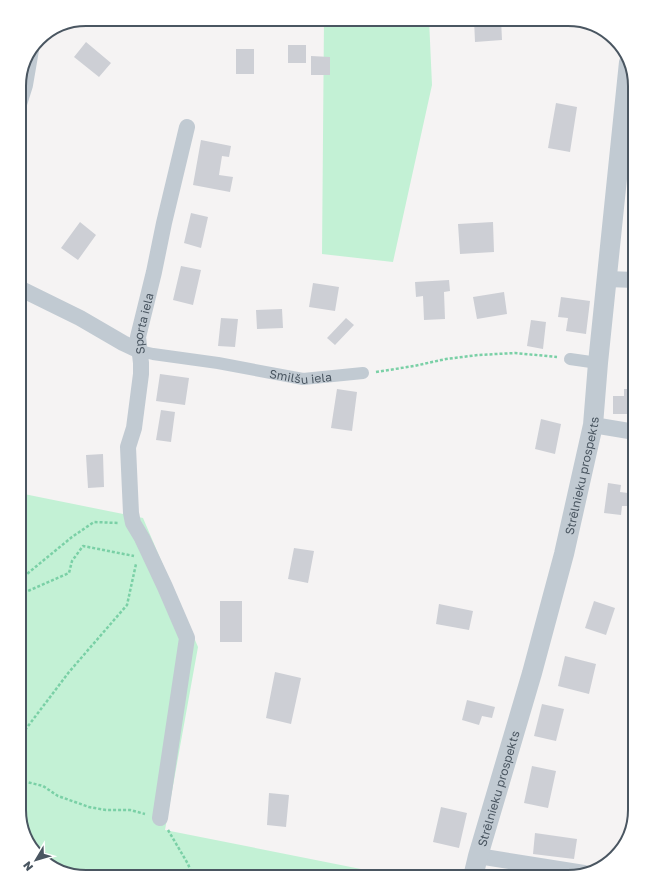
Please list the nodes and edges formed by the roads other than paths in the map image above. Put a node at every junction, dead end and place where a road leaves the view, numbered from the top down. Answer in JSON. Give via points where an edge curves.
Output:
{"nodes":[{"id":1,"x":628,"y":114,"type":"edge"},
{"id":2,"x":187,"y":127,"type":"dead end"},
{"id":3,"x":607,"y":278,"type":"junction"},
{"id":4,"x":628,"y":280,"type":"edge"},
{"id":5,"x":26,"y":291,"type":"edge"},
{"id":6,"x":140,"y":351,"type":"junction"},
{"id":7,"x":570,"y":359,"type":"road end"},
{"id":8,"x":598,"y":363,"type":"junction"},
{"id":9,"x":363,"y":373,"type":"road end"},
{"id":10,"x":593,"y":425,"type":"junction"},
{"id":11,"x":628,"y":431,"type":"edge"},
{"id":12,"x":160,"y":818,"type":"road end"},
{"id":13,"x":478,"y":856,"type":"junction"},
{"id":14,"x":475,"y":870,"type":"edge"},
{"id":15,"x":565,"y":870,"type":"edge"}],
"edges":[{"from":1,"to":3,"type":"street","name":"Strēlnieku prospekts"},
{"from":2,"to":6,"type":"street","name":"Sporta iela","via":[[138,337]]},
{"from":3,"to":4,"type":"street"},
{"from":3,"to":8,"type":"street","name":"Strēlnieku prospekts"},
{"from":5,"to":6,"type":"street","name":"Smilšu iela"},
{"from":6,"to":9,"type":"street","name":"Smilšu iela","via":[[303,379]]},
{"from":6,"to":12,"type":"street","name":"Sporta iela","via":[[141,374],[134,428],[128,447],[131,513],[133,523],[187,638]]},
{"from":7,"to":8,"type":"street"},
{"from":8,"to":10,"type":"street","name":"Strēlnieku prospekts"},
{"from":10,"to":11,"type":"street"},
{"from":10,"to":13,"type":"street","name":"Strēlnieku prospekts","via":[[564,554]]},
{"from":13,"to":14,"type":"street","name":"Strēlnieku prospekts"},
{"from":13,"to":15,"type":"street"}]}
